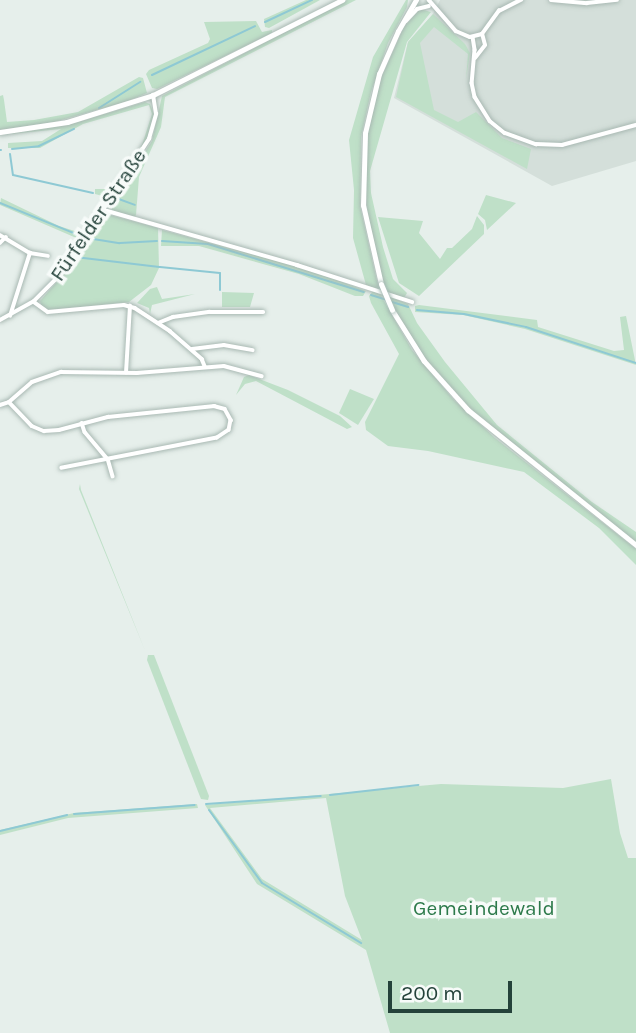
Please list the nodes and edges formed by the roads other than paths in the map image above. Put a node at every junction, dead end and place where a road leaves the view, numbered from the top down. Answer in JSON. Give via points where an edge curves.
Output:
{"nodes":[{"id":1,"x":342,"y":0,"type":"edge"},
{"id":2,"x":411,"y":0,"type":"edge"},
{"id":3,"x":416,"y":0,"type":"edge"},
{"id":4,"x":423,"y":0,"type":"edge"},
{"id":5,"x":430,"y":0,"type":"edge"},
{"id":6,"x":521,"y":0,"type":"edge"},
{"id":7,"x":551,"y":0,"type":"edge"},
{"id":8,"x":617,"y":0,"type":"edge"},
{"id":9,"x":429,"y":6,"type":"junction"},
{"id":10,"x":411,"y":8,"type":"junction"},
{"id":11,"x":436,"y":8,"type":"junction"},
{"id":12,"x":398,"y":30,"type":"junction"},
{"id":13,"x":482,"y":34,"type":"junction"},
{"id":14,"x":473,"y":37,"type":"junction"},
{"id":15,"x":474,"y":60,"type":"junction"},
{"id":16,"x":153,"y":95,"type":"junction"},
{"id":17,"x":636,"y":125,"type":"edge"},
{"id":18,"x":0,"y":132,"type":"edge"},
{"id":19,"x":104,"y":210,"type":"junction"},
{"id":20,"x":0,"y":235,"type":"edge"},
{"id":21,"x":6,"y":237,"type":"junction"},
{"id":22,"x":0,"y":243,"type":"edge"},
{"id":23,"x":30,"y":253,"type":"junction"},
{"id":24,"x":48,"y":256,"type":"dead end"},
{"id":25,"x":34,"y":301,"type":"junction"},
{"id":26,"x":412,"y":302,"type":"dead end"},
{"id":27,"x":130,"y":306,"type":"junction"},
{"id":28,"x":263,"y":312,"type":"dead end"},
{"id":29,"x":10,"y":316,"type":"junction"},
{"id":30,"x":0,"y":320,"type":"edge"},
{"id":31,"x":158,"y":323,"type":"junction"},
{"id":32,"x":192,"y":349,"type":"junction"},
{"id":33,"x":253,"y":350,"type":"dead end"},
{"id":34,"x":205,"y":366,"type":"junction"},
{"id":35,"x":126,"y":373,"type":"junction"},
{"id":36,"x":262,"y":376,"type":"dead end"},
{"id":37,"x":9,"y":402,"type":"junction"},
{"id":38,"x":0,"y":405,"type":"edge"},
{"id":39,"x":82,"y":423,"type":"junction"},
{"id":40,"x":108,"y":459,"type":"junction"},
{"id":41,"x":62,"y":468,"type":"dead end"},
{"id":42,"x":113,"y":476,"type":"dead end"},
{"id":43,"x":636,"y":545,"type":"edge"}],
"edges":[{"from":1,"to":16,"type":"main road"},
{"from":2,"to":10,"type":"main road"},
{"from":3,"to":10,"type":"main road"},
{"from":4,"to":9,"type":"street"},
{"from":5,"to":11,"type":"street"},
{"from":6,"to":13,"type":"street","via":[[499,11]]},
{"from":7,"to":8,"type":"street"},
{"from":9,"to":11,"type":"street"},
{"from":9,"to":12,"type":"street","via":[[417,9]]},
{"from":10,"to":12,"type":"main road"},
{"from":11,"to":14,"type":"street","via":[[456,31]]},
{"from":12,"to":43,"type":"main road","bridge":true,"via":[[373,94],[363,154],[365,223],[392,310],[424,361],[468,410]]},
{"from":13,"to":14,"type":"street"},
{"from":13,"to":15,"type":"street","via":[[485,45]]},
{"from":14,"to":15,"type":"street"},
{"from":15,"to":17,"type":"street","via":[[472,83],[478,105],[511,136],[536,144],[562,145]]},
{"from":16,"to":18,"type":"main road","via":[[67,122]]},
{"from":16,"to":19,"type":"street","name":"Fürfelder Straße","via":[[156,114],[149,139]]},
{"from":19,"to":25,"type":"street","name":"Fürfelder Straße","via":[[60,275]]},
{"from":19,"to":26,"type":"street"},
{"from":20,"to":21,"type":"street","name":"Fürfelder Straße"},
{"from":21,"to":22,"type":"street"},
{"from":21,"to":23,"type":"street","name":"Fürfelder Straße"},
{"from":23,"to":24,"type":"street","name":"Fürfelder Straße"},
{"from":23,"to":29,"type":"street","name":"Fürfelder Straße"},
{"from":25,"to":27,"type":"street","via":[[48,312]]},
{"from":25,"to":29,"type":"street","name":"Fürfelder Straße"},
{"from":27,"to":31,"type":"street"},
{"from":27,"to":35,"type":"street"},
{"from":28,"to":31,"type":"street","via":[[191,314]]},
{"from":29,"to":30,"type":"street","name":"Fürfelder Straße"},
{"from":31,"to":32,"type":"street"},
{"from":32,"to":33,"type":"street","via":[[224,345]]},
{"from":32,"to":34,"type":"street"},
{"from":34,"to":35,"type":"street"},
{"from":34,"to":36,"type":"street","via":[[231,367]]},
{"from":35,"to":37,"type":"street","via":[[51,374],[32,382]]},
{"from":37,"to":38,"type":"street"},
{"from":37,"to":39,"type":"street","via":[[32,426],[44,431]]},
{"from":39,"to":40,"type":"street"},
{"from":39,"to":40,"type":"street","via":[[214,406],[225,409],[231,420],[222,436]]},
{"from":40,"to":41,"type":"street"},
{"from":40,"to":42,"type":"street"}]}
